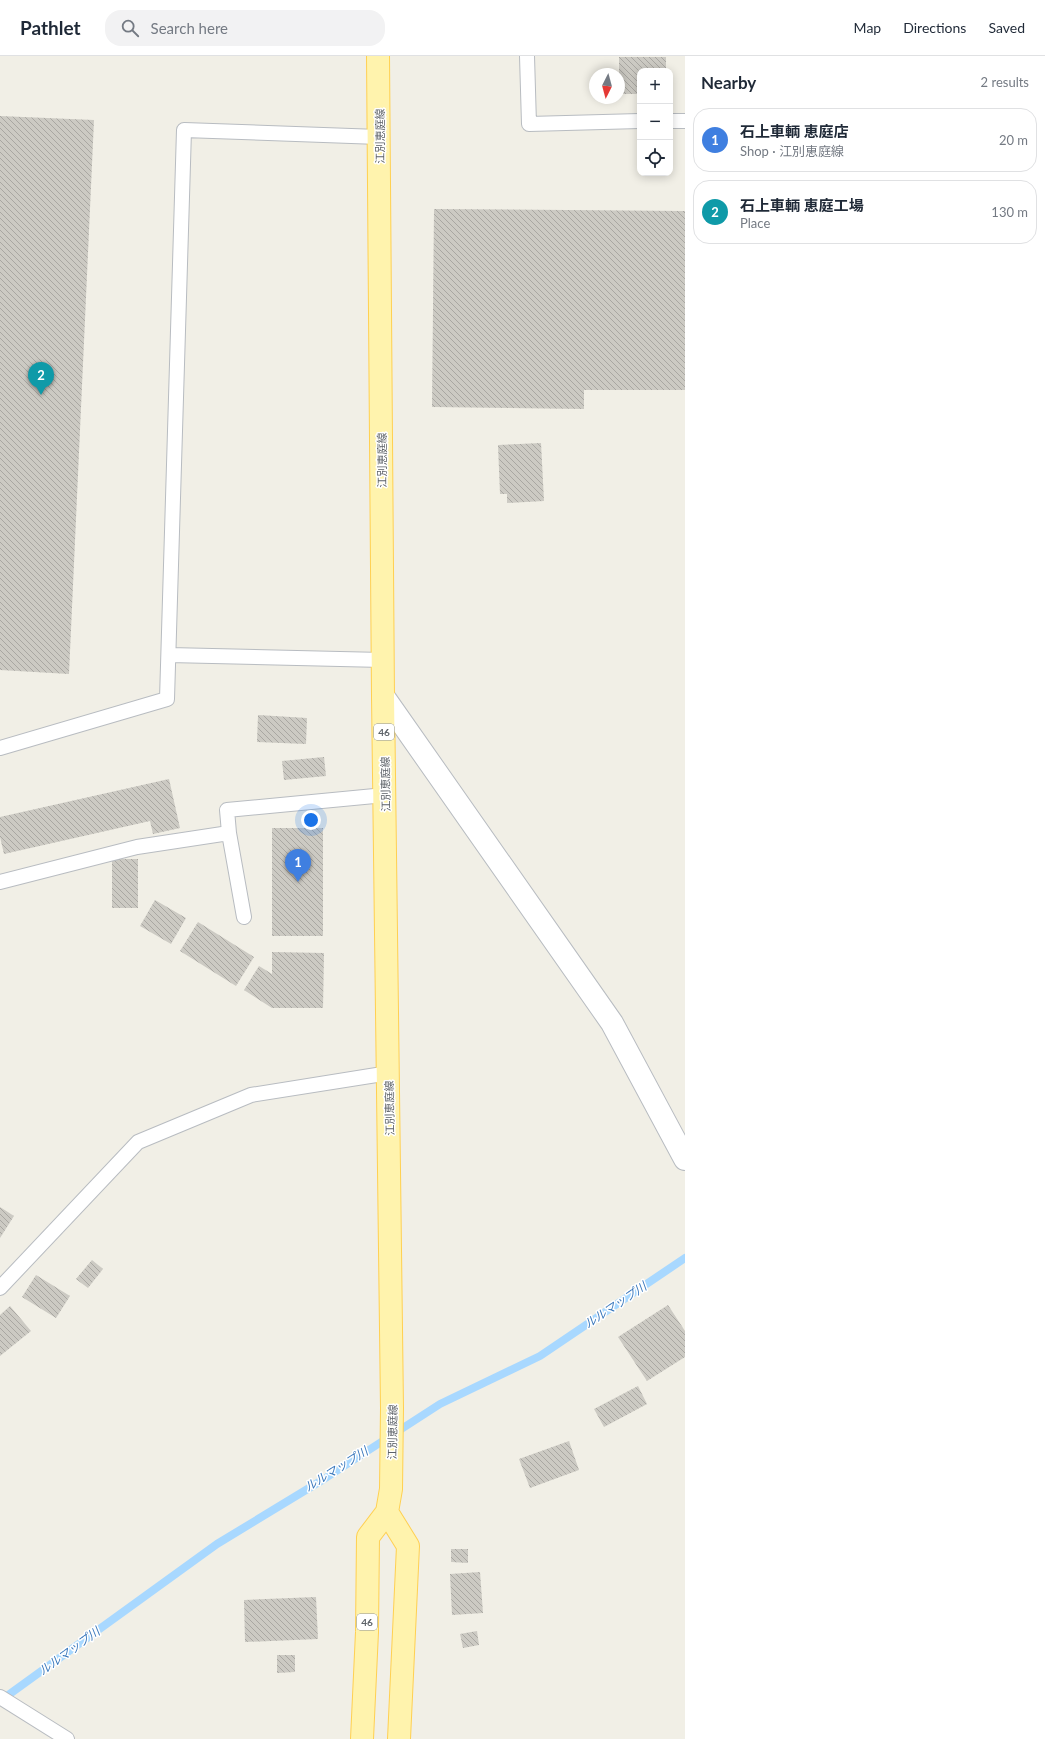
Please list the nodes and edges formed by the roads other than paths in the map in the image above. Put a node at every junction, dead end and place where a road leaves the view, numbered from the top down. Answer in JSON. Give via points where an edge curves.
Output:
{"nodes":[{"id":1,"x":378,"y":56,"type":"edge"},
{"id":2,"x":527,"y":56,"type":"edge"},
{"id":3,"x":673,"y":121,"type":"edge"},
{"id":4,"x":685,"y":121,"type":"edge"},
{"id":5,"x":637,"y":122,"type":"edge"},
{"id":6,"x":379,"y":137,"type":"junction"},
{"id":7,"x":168,"y":655,"type":"junction"},
{"id":8,"x":383,"y":660,"type":"junction"},
{"id":9,"x":383,"y":696,"type":"junction"},
{"id":10,"x":0,"y":748,"type":"edge"},
{"id":11,"x":385,"y":795,"type":"junction"},
{"id":12,"x":229,"y":833,"type":"junction"},
{"id":13,"x":0,"y":882,"type":"edge"},
{"id":14,"x":244,"y":917,"type":"dead end"},
{"id":15,"x":389,"y":1073,"type":"junction"},
{"id":16,"x":685,"y":1159,"type":"edge"},
{"id":17,"x":0,"y":1288,"type":"edge"},
{"id":18,"x":387,"y":1512,"type":"junction"},
{"id":19,"x":0,"y":1697,"type":"edge"},
{"id":20,"x":67,"y":1739,"type":"edge"},
{"id":21,"x":362,"y":1739,"type":"edge"},
{"id":22,"x":399,"y":1739,"type":"edge"}],
"edges":[{"from":1,"to":6,"type":"main road","name":"江別恵庭線","number":"46"},
{"from":2,"to":5,"type":"lane","via":[[529,124]]},
{"from":3,"to":4,"type":"lane"},
{"from":6,"to":7,"type":"lane","via":[[184,130]]},
{"from":6,"to":8,"type":"main road","name":"江別恵庭線","number":"46"},
{"from":7,"to":8,"type":"lane"},
{"from":7,"to":10,"type":"lane","via":[[167,699]]},
{"from":8,"to":9,"type":"main road","name":"江別恵庭線","number":"46"},
{"from":9,"to":11,"type":"main road","name":"江別恵庭線","number":"46"},
{"from":9,"to":16,"type":"street","via":[[612,1023]]},
{"from":11,"to":12,"type":"lane","via":[[227,810]]},
{"from":11,"to":15,"type":"main road","name":"江別恵庭線","number":"46"},
{"from":12,"to":13,"type":"lane","via":[[137,847]]},
{"from":12,"to":14,"type":"lane"},
{"from":15,"to":17,"type":"lane","via":[[251,1095],[138,1142]]},
{"from":15,"to":18,"type":"main road","name":"江別恵庭線","number":"46","via":[[392,1408],[391,1489]]},
{"from":18,"to":21,"type":"main road","name":"江別恵庭線","number":"46","via":[[368,1537]]},
{"from":18,"to":22,"type":"main road","via":[[408,1546]]},
{"from":19,"to":20,"type":"lane"}]}
